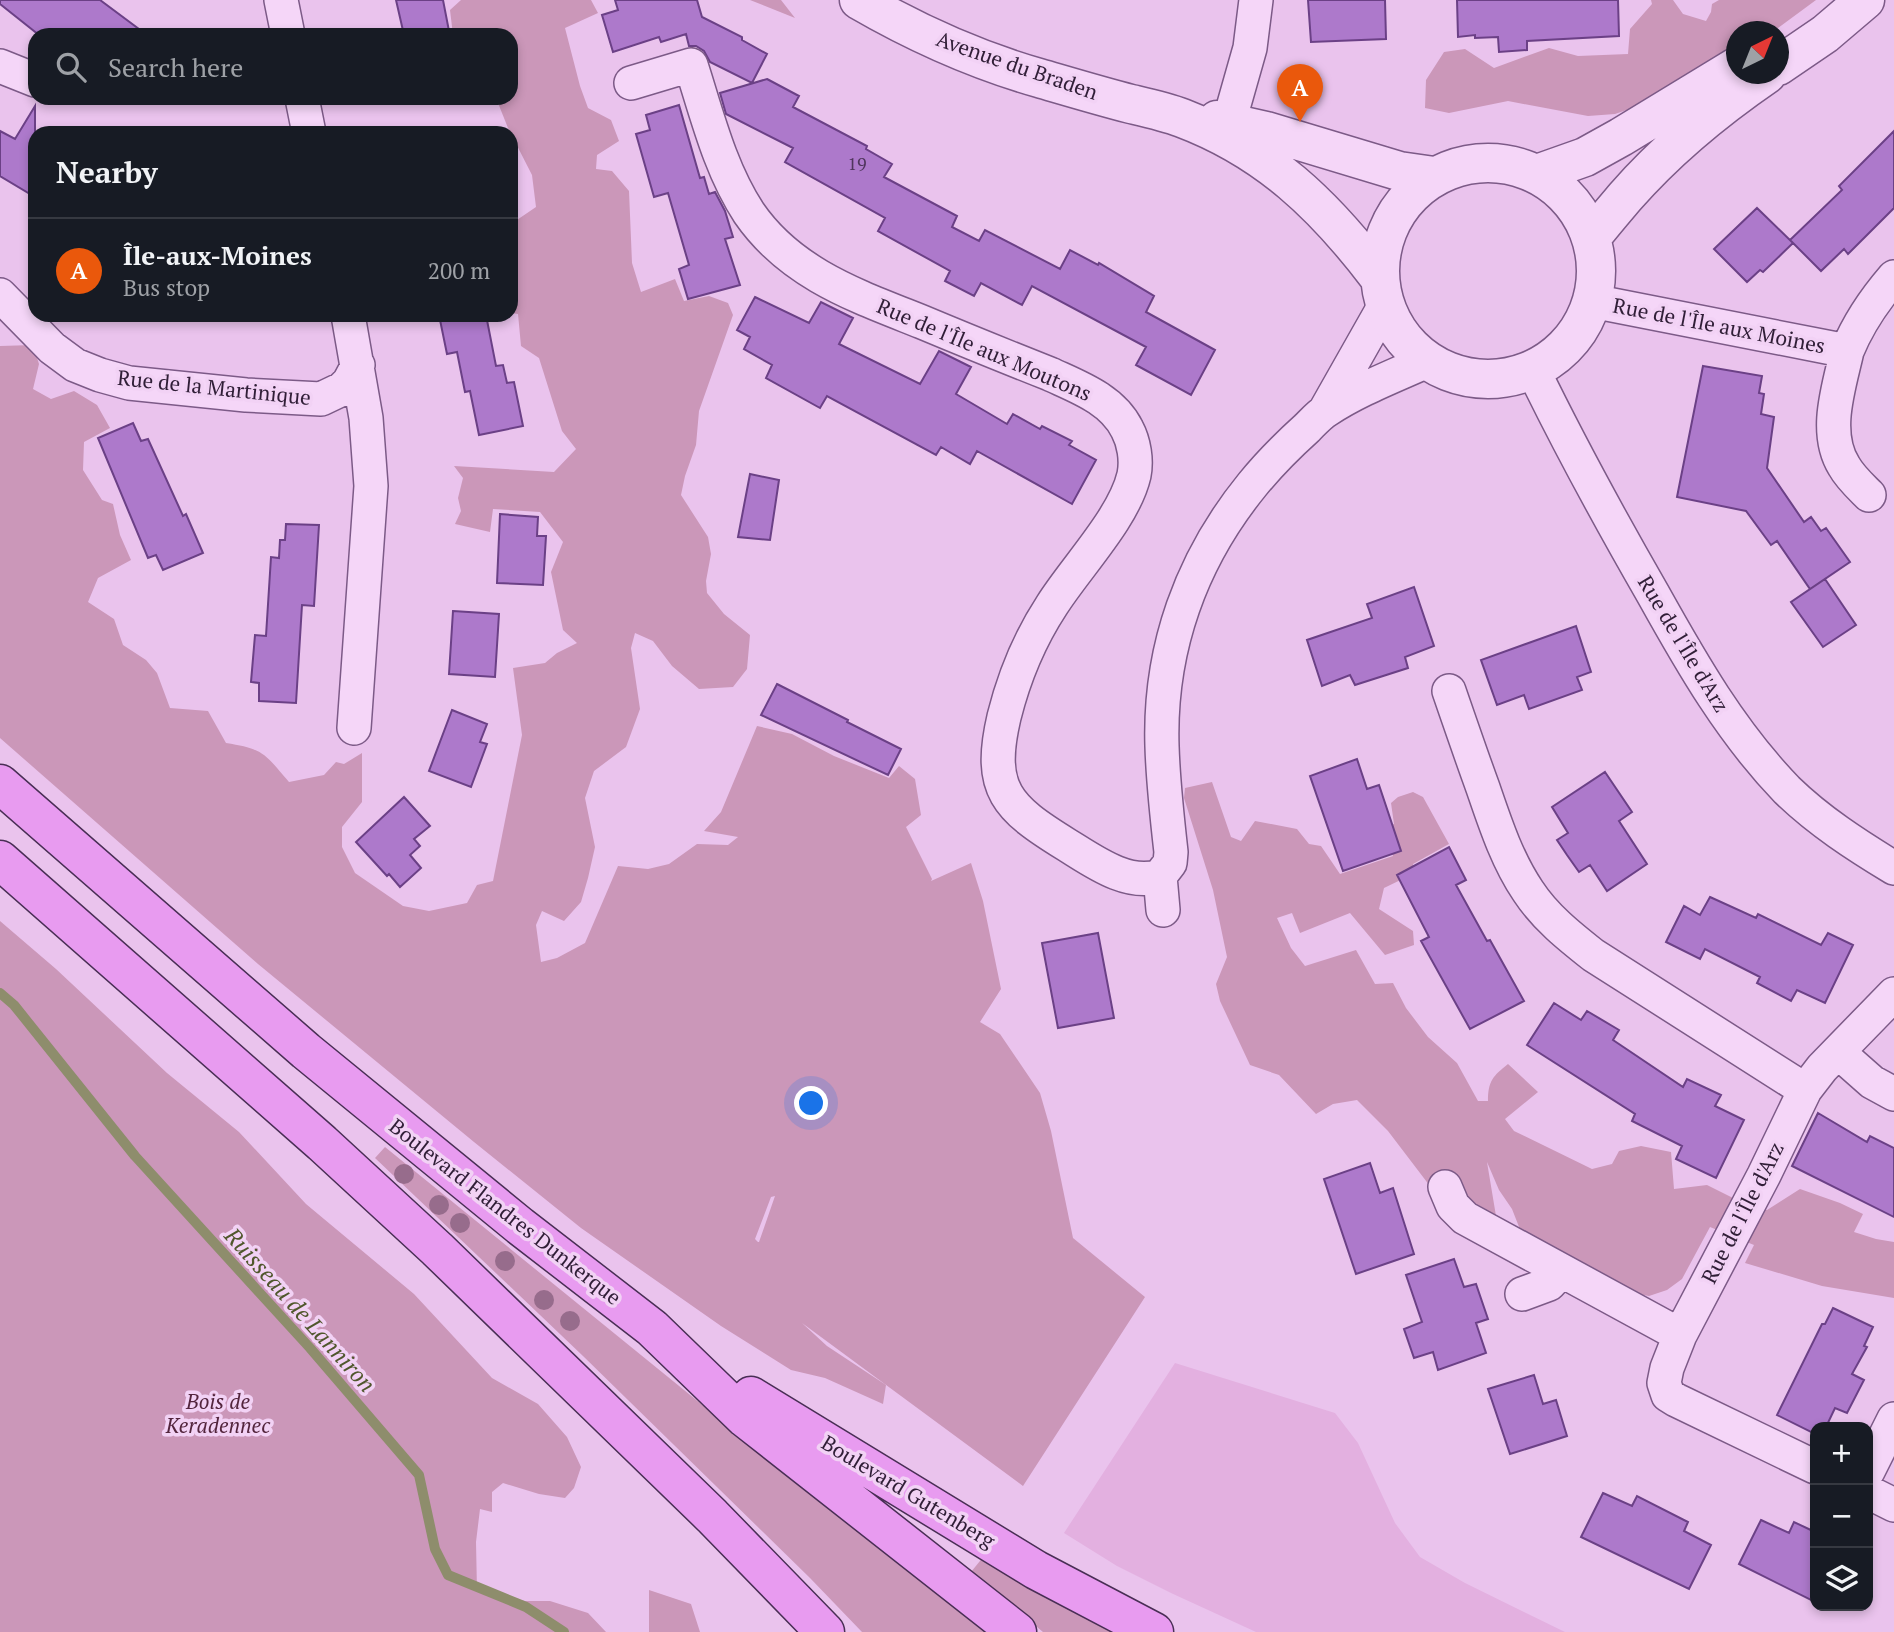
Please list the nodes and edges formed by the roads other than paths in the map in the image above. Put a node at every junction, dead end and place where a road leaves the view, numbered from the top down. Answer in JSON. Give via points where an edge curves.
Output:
{"nodes":[{"id":1,"x":281,"y":0,"type":"edge"},
{"id":2,"x":859,"y":0,"type":"edge"},
{"id":3,"x":1256,"y":0,"type":"edge"},
{"id":4,"x":1833,"y":0,"type":"edge"},
{"id":5,"x":1865,"y":0,"type":"edge"},
{"id":6,"x":287,"y":28,"type":"edge"},
{"id":7,"x":1789,"y":31,"type":"edge"},
{"id":8,"x":1789,"y":59,"type":"edge"},
{"id":9,"x":0,"y":66,"type":"edge"},
{"id":10,"x":1726,"y":74,"type":"edge"},
{"id":11,"x":28,"y":77,"type":"edge"},
{"id":12,"x":631,"y":83,"type":"dead end"},
{"id":13,"x":1752,"y":84,"type":"edge"},
{"id":14,"x":303,"y":105,"type":"edge"},
{"id":15,"x":1181,"y":117,"type":"junction"},
{"id":16,"x":1229,"y":122,"type":"junction"},
{"id":17,"x":308,"y":126,"type":"edge"},
{"id":18,"x":1537,"y":174,"type":"junction"},
{"id":19,"x":1434,"y":176,"type":"junction"},
{"id":20,"x":1591,"y":238,"type":"junction"},
{"id":21,"x":1894,"y":277,"type":"edge"},
{"id":22,"x":1382,"y":290,"type":"junction"},
{"id":23,"x":0,"y":295,"type":"edge"},
{"id":24,"x":1592,"y":301,"type":"junction"},
{"id":25,"x":349,"y":322,"type":"edge"},
{"id":26,"x":1847,"y":351,"type":"junction"},
{"id":27,"x":1427,"y":361,"type":"junction"},
{"id":28,"x":358,"y":365,"type":"junction"},
{"id":29,"x":1533,"y":370,"type":"junction"},
{"id":30,"x":1325,"y":411,"type":"junction"},
{"id":31,"x":1869,"y":495,"type":"dead end"},
{"id":32,"x":1449,"y":691,"type":"dead end"},
{"id":33,"x":354,"y":727,"type":"dead end"},
{"id":34,"x":0,"y":785,"type":"edge"},
{"id":35,"x":0,"y":860,"type":"edge"},
{"id":36,"x":1894,"y":868,"type":"edge"},
{"id":37,"x":1160,"y":876,"type":"junction"},
{"id":38,"x":1163,"y":909,"type":"dead end"},
{"id":39,"x":1894,"y":995,"type":"edge"},
{"id":40,"x":1838,"y":1052,"type":"junction"},
{"id":41,"x":1805,"y":1090,"type":"junction"},
{"id":42,"x":1894,"y":1094,"type":"edge"},
{"id":43,"x":1446,"y":1187,"type":"dead end"},
{"id":44,"x":1561,"y":1271,"type":"junction"},
{"id":45,"x":1522,"y":1294,"type":"dead end"},
{"id":46,"x":1680,"y":1335,"type":"junction"},
{"id":47,"x":667,"y":1343,"type":"junction"},
{"id":48,"x":1894,"y":1419,"type":"edge"},
{"id":49,"x":1873,"y":1461,"type":"edge"},
{"id":50,"x":1810,"y":1465,"type":"edge"},
{"id":51,"x":1873,"y":1494,"type":"edge"},
{"id":52,"x":1894,"y":1505,"type":"edge"},
{"id":53,"x":825,"y":1632,"type":"edge"},
{"id":54,"x":1017,"y":1632,"type":"edge"},
{"id":55,"x":1154,"y":1632,"type":"edge"}],
"edges":[{"from":1,"to":6,"type":"street"},
{"from":2,"to":15,"type":"street","name":"Avenue du Braden","via":[[988,61]]},
{"from":3,"to":16,"type":"street","via":[[1250,48]]},
{"from":4,"to":7,"type":"street"},
{"from":5,"to":8,"type":"street"},
{"from":9,"to":11,"type":"street"},
{"from":10,"to":18,"type":"street","via":[[1597,150]]},
{"from":12,"to":37,"type":"street","name":"Rue de l'Île aux Moutons","via":[[691,65],[731,180],[749,213],[794,261],[845,291],[1080,388],[1102,400],[1122,420],[1133,443],[1134,477],[1111,523],[1030,643],[1011,690],[997,761],[999,778],[1012,804],[1060,841],[1117,872],[1150,880]]},
{"from":13,"to":20,"type":"street","via":[[1676,146]]},
{"from":14,"to":17,"type":"street"},
{"from":15,"to":16,"type":"street","name":"Avenue du Braden"},
{"from":15,"to":22,"type":"street","name":"Avenue du Braden","via":[[1230,140],[1292,181],[1337,225]]},
{"from":16,"to":19,"type":"street","name":"Avenue du Braden","via":[[1399,171]]},
{"from":18,"to":19,"type":"street","via":[[1503,164],[1468,164]]},
{"from":18,"to":20,"type":"street","via":[[1570,201]]},
{"from":19,"to":22,"type":"street","via":[[1412,193],[1383,241]]},
{"from":20,"to":24,"type":"street","via":[[1596,270]]},
{"from":21,"to":26,"type":"street","name":"Rue de l'Île aux Moines","via":[[1863,319]]},
{"from":22,"to":27,"type":"street","via":[[1395,327]]},
{"from":22,"to":30,"type":"street"},
{"from":23,"to":28,"type":"street","name":"Rue de la Martinique","via":[[75,365],[129,383],[321,400],[342,389]]},
{"from":24,"to":26,"type":"street","name":"Rue de l'Île aux Moines"},
{"from":24,"to":29,"type":"street","via":[[1569,342]]},
{"from":25,"to":28,"type":"street"},
{"from":26,"to":31,"type":"street","name":"Rue de l'Île aux Moines","via":[[1835,411],[1836,449],[1842,464]]},
{"from":27,"to":29,"type":"street","via":[[1478,379],[1506,378]]},
{"from":27,"to":30,"type":"street"},
{"from":28,"to":33,"type":"street","via":[[371,486]]},
{"from":29,"to":36,"type":"street","name":"Rue de l'Île d'Arz","via":[[1623,542],[1732,725],[1813,813]]},
{"from":30,"to":37,"type":"street","via":[[1286,446],[1222,525],[1180,615],[1164,687],[1162,745],[1171,852],[1170,863]]},
{"from":32,"to":41,"type":"street","via":[[1504,845],[1544,911],[1593,955]]},
{"from":34,"to":47,"type":"main road","name":"Boulevard Flandres Dunkerque","via":[[306,1051]]},
{"from":35,"to":53,"type":"main road","via":[[437,1249]]},
{"from":37,"to":38,"type":"street"},
{"from":39,"to":40,"type":"street","name":"Rue de l'Île d'Arz"},
{"from":40,"to":41,"type":"street","name":"Rue de l'Île d'Arz"},
{"from":40,"to":42,"type":"street","via":[[1872,1082]]},
{"from":41,"to":46,"type":"street","name":"Rue de l'Île d'Arz"},
{"from":43,"to":44,"type":"street","via":[[1452,1206],[1465,1218]]},
{"from":44,"to":45,"type":"street","via":[[1549,1284]]},
{"from":44,"to":46,"type":"street"},
{"from":46,"to":50,"type":"street","name":"Rue de l'Île d'Arz","via":[[1667,1368],[1664,1383],[1668,1395]]},
{"from":47,"to":54,"type":"main road","name":"Boulevard Flandres Dunkerque","via":[[746,1418]]},
{"from":47,"to":55,"type":"main road","name":"Boulevard Gutenberg","via":[[1036,1570]]},
{"from":48,"to":49,"type":"street"},
{"from":51,"to":52,"type":"street"}]}
